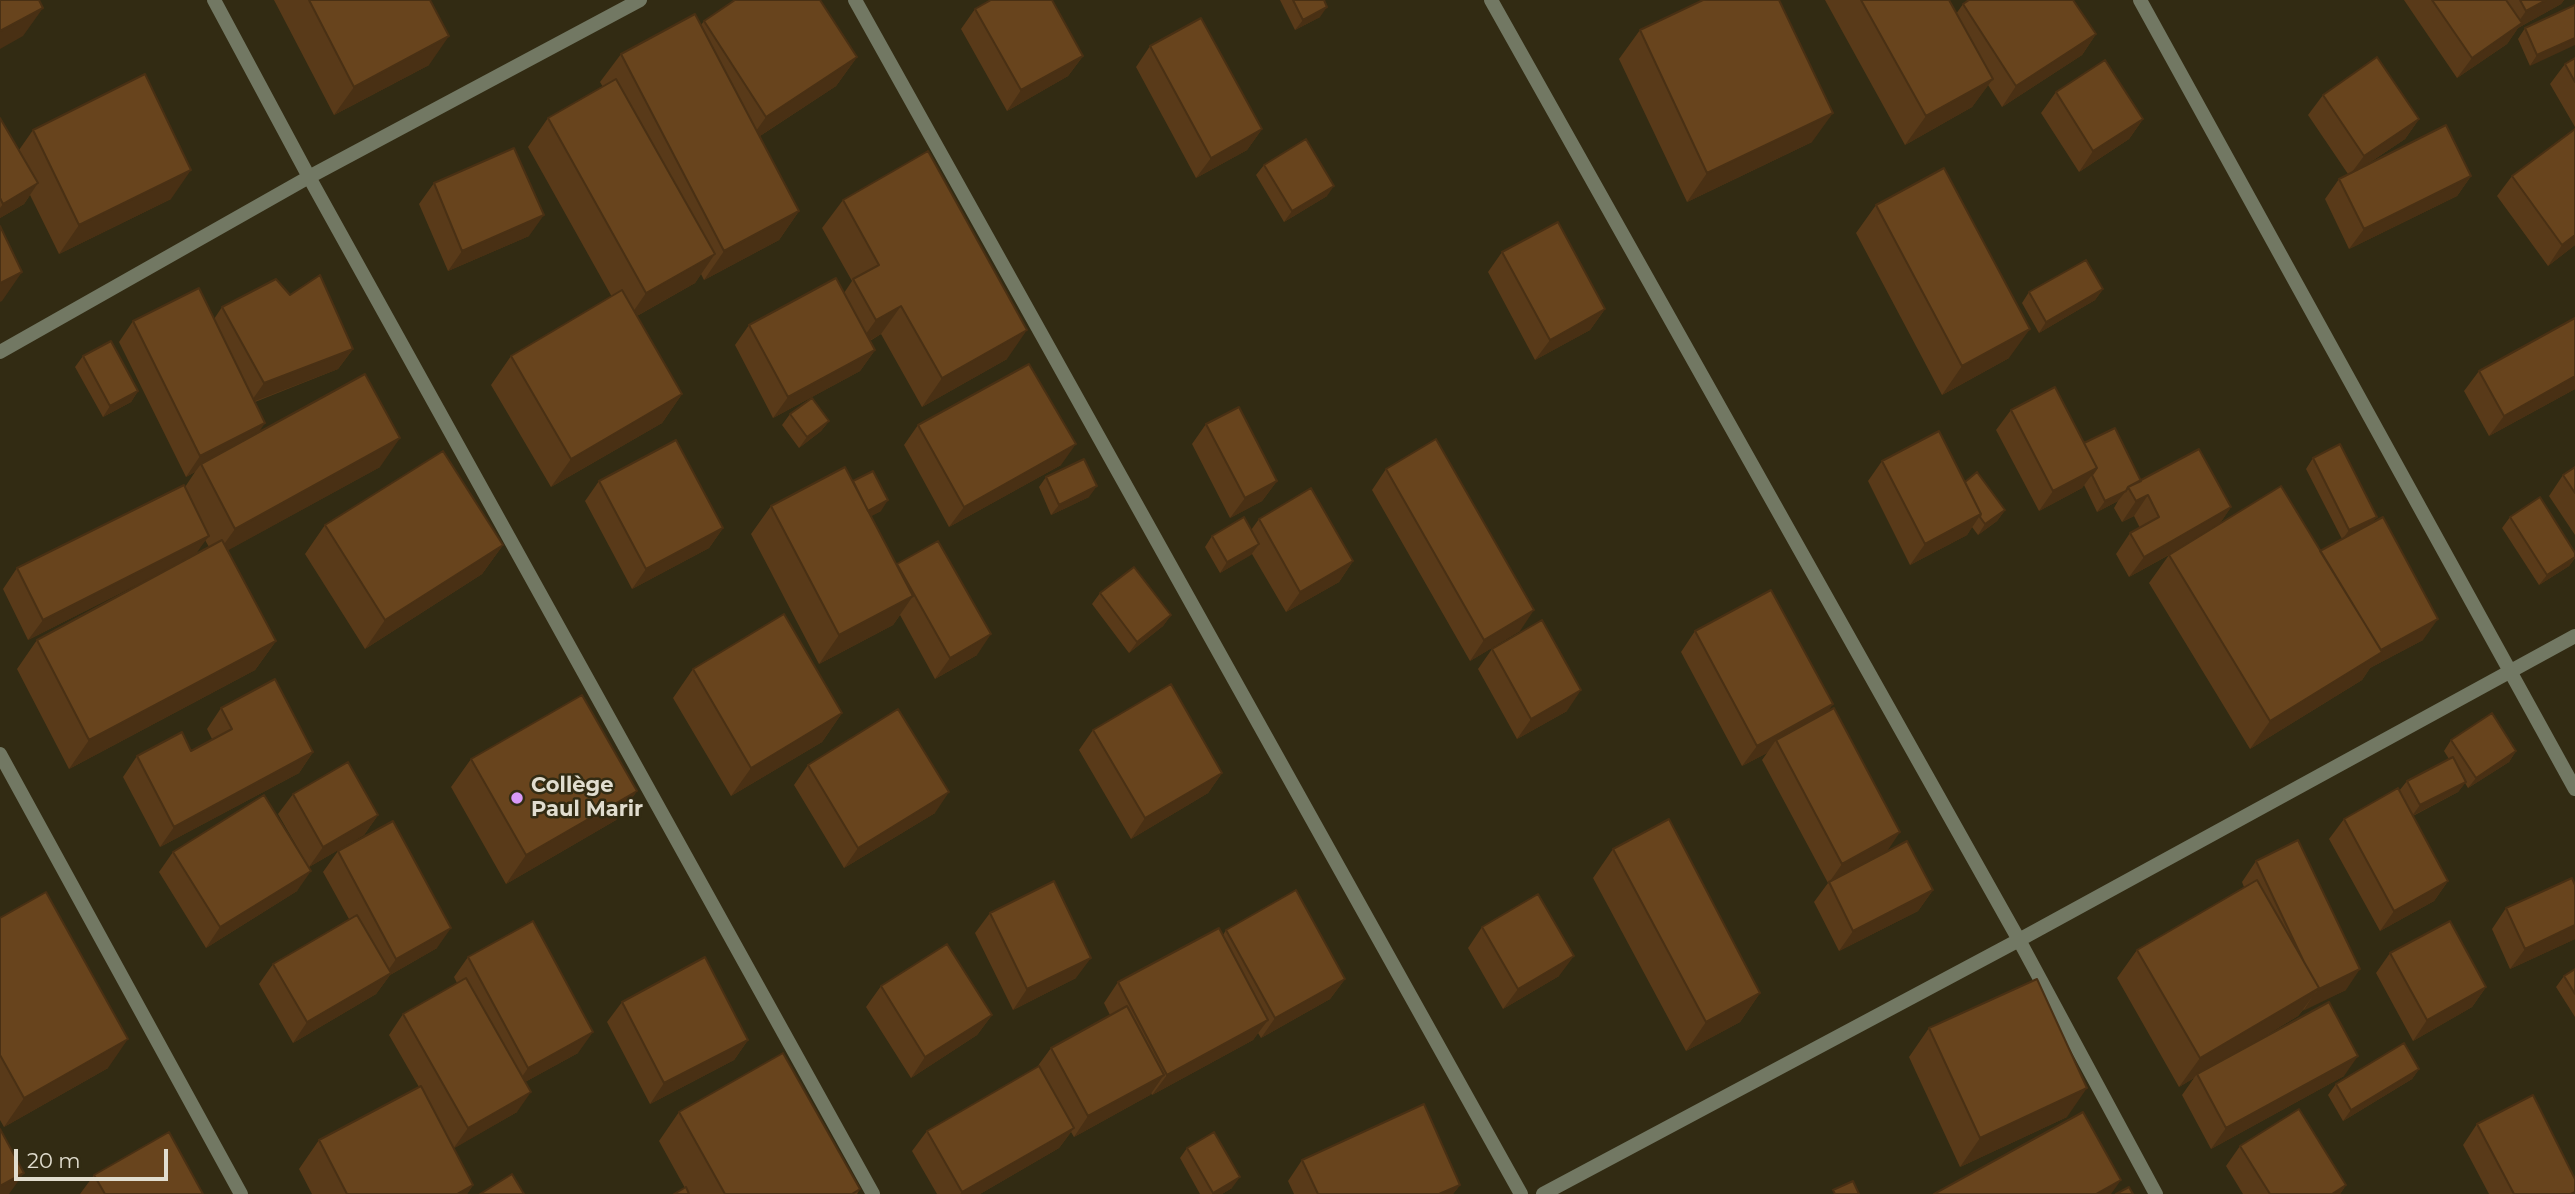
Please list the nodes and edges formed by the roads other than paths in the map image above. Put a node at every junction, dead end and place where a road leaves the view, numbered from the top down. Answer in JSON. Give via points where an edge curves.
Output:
{"nodes":[{"id":1,"x":214,"y":0,"type":"edge"},
{"id":2,"x":640,"y":0,"type":"edge"},
{"id":3,"x":855,"y":0,"type":"edge"},
{"id":4,"x":1491,"y":0,"type":"edge"},
{"id":5,"x":2140,"y":0,"type":"edge"},
{"id":6,"x":309,"y":177,"type":"junction"},
{"id":7,"x":0,"y":352,"type":"edge"},
{"id":8,"x":2575,"y":636,"type":"edge"},
{"id":9,"x":2511,"y":673,"type":"junction"},
{"id":10,"x":0,"y":754,"type":"edge"},
{"id":11,"x":2575,"y":789,"type":"edge"},
{"id":12,"x":2019,"y":940,"type":"junction"},
{"id":13,"x":241,"y":1194,"type":"edge"},
{"id":14,"x":873,"y":1194,"type":"edge"},
{"id":15,"x":1521,"y":1194,"type":"edge"},
{"id":16,"x":1544,"y":1194,"type":"edge"},
{"id":17,"x":2156,"y":1194,"type":"edge"}],
"edges":[{"from":1,"to":6,"type":"street"},
{"from":2,"to":6,"type":"street"},
{"from":3,"to":15,"type":"street"},
{"from":4,"to":12,"type":"street"},
{"from":5,"to":9,"type":"street"},
{"from":6,"to":7,"type":"street"},
{"from":6,"to":14,"type":"street"},
{"from":8,"to":9,"type":"street"},
{"from":9,"to":11,"type":"street"},
{"from":9,"to":12,"type":"street"},
{"from":10,"to":13,"type":"street"},
{"from":12,"to":16,"type":"street"},
{"from":12,"to":17,"type":"street"}]}
